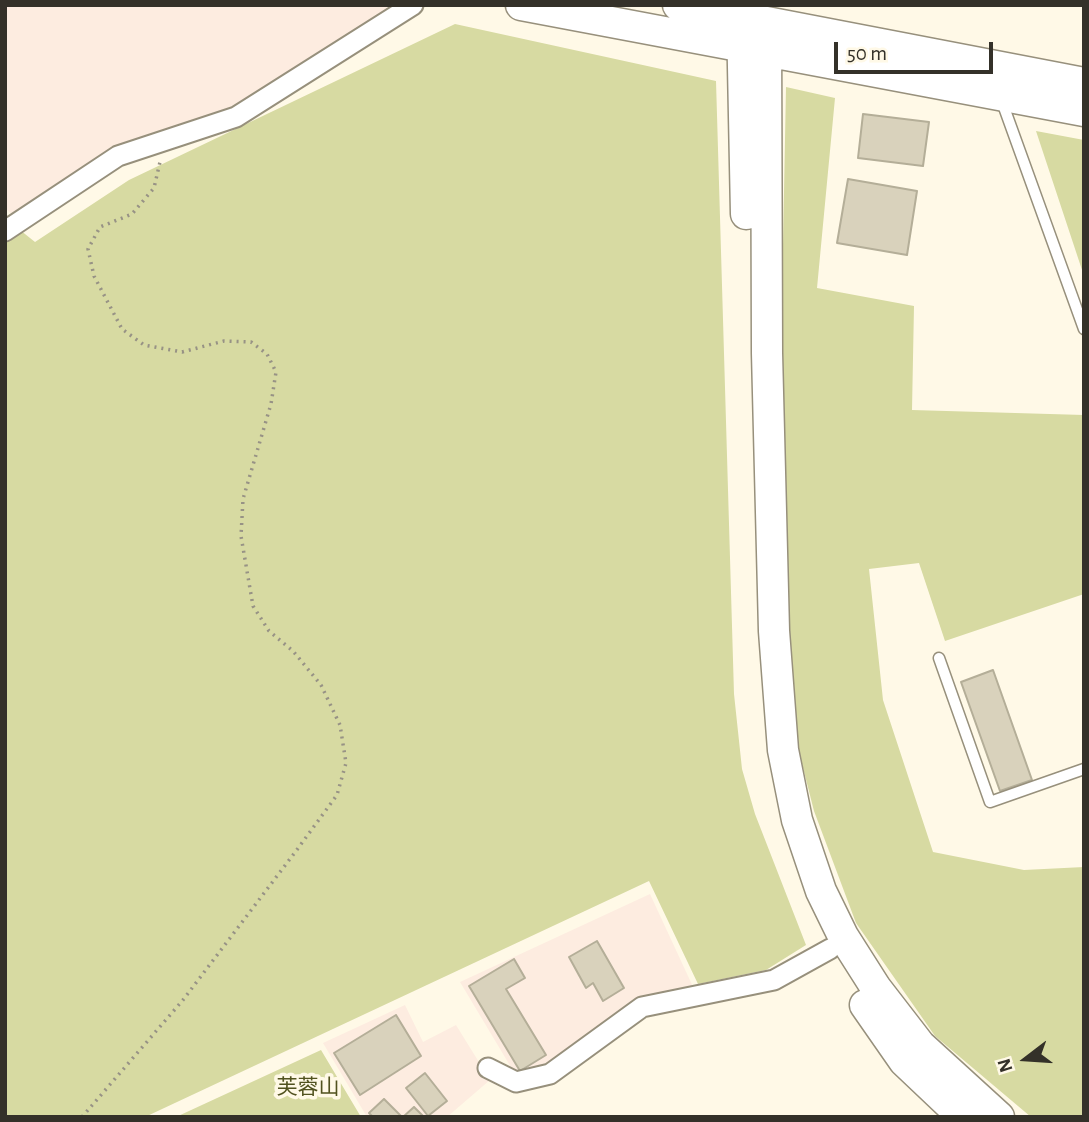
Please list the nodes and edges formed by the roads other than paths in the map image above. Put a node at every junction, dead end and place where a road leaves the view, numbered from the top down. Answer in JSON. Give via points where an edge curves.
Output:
{"nodes":[{"id":1,"x":413,"y":5,"type":"edge"},
{"id":2,"x":521,"y":5,"type":"edge"},
{"id":3,"x":678,"y":5,"type":"edge"},
{"id":4,"x":754,"y":35,"type":"junction"},
{"id":5,"x":1084,"y":83,"type":"edge"},
{"id":6,"x":1000,"y":95,"type":"junction"},
{"id":7,"x":1084,"y":111,"type":"edge"},
{"id":8,"x":5,"y":231,"type":"edge"},
{"id":9,"x":1084,"y":329,"type":"edge"},
{"id":10,"x":939,"y":658,"type":"dead end"},
{"id":11,"x":1084,"y":769,"type":"edge"},
{"id":12,"x":830,"y":949,"type":"junction"},
{"id":13,"x":488,"y":1068,"type":"dead end"},
{"id":14,"x":963,"y":1117,"type":"edge"},
{"id":15,"x":999,"y":1117,"type":"edge"}],
"edges":[{"from":1,"to":8,"type":"street","via":[[236,117],[118,156]]},
{"from":2,"to":4,"type":"main road"},
{"from":3,"to":4,"type":"main road"},
{"from":4,"to":5,"type":"main road"},
{"from":4,"to":6,"type":"main road"},
{"from":4,"to":12,"type":"main road","via":[[760,705],[783,826],[808,902]]},
{"from":4,"to":15,"type":"main road","via":[[774,631],[783,750],[797,820],[821,891],[876,988],[919,1045]]},
{"from":6,"to":7,"type":"main road"},
{"from":6,"to":9,"type":"lane"},
{"from":10,"to":11,"type":"lane","via":[[990,802]]},
{"from":12,"to":13,"type":"street","via":[[774,980],[642,1007],[550,1073],[516,1082]]},
{"from":12,"to":14,"type":"main road","via":[[904,1061]]}]}
